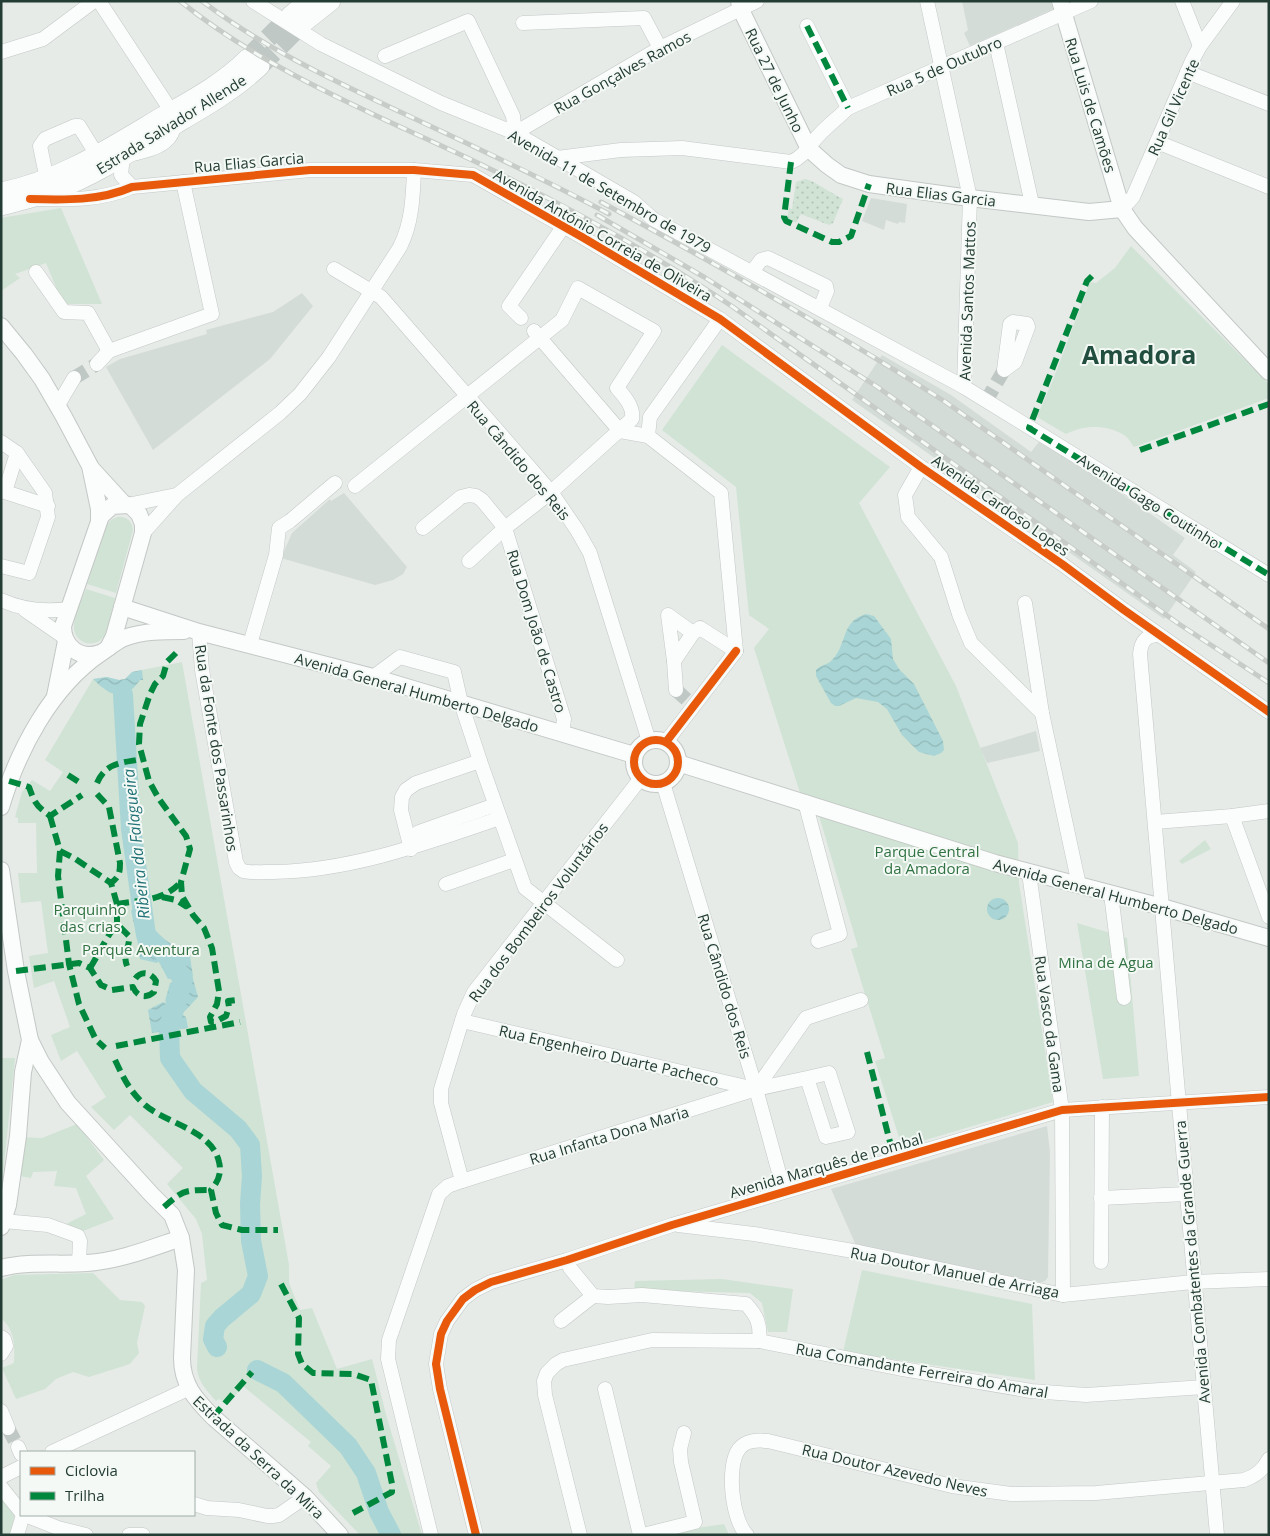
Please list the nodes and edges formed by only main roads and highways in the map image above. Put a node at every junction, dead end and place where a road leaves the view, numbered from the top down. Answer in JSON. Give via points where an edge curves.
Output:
{"nodes":[{"id":1,"x":308,"y":1,"type":"edge"},
{"id":2,"x":331,"y":1,"type":"edge"},
{"id":3,"x":254,"y":62,"type":"tunnel mouth"},
{"id":4,"x":172,"y":119,"type":"junction"},
{"id":5,"x":76,"y":174,"type":"junction"},
{"id":6,"x":1,"y":192,"type":"edge"},
{"id":7,"x":1,"y":206,"type":"edge"}],
"edges":[{"from":1,"to":2,"type":"main road","via":[[296,20]]},
{"from":3,"to":4,"type":"main road","name":"Estrada Salvador Allende","via":[[238,68]]},
{"from":4,"to":5,"type":"main road","name":"Estrada Salvador Allende","via":[[97,155]]},
{"from":4,"to":5,"type":"main road","name":"Estrada Salvador Allende","via":[[123,156]]},
{"from":5,"to":6,"type":"main road"},
{"from":5,"to":7,"type":"main road","name":"Rua Elias Garcia","via":[[57,190]]}]}
